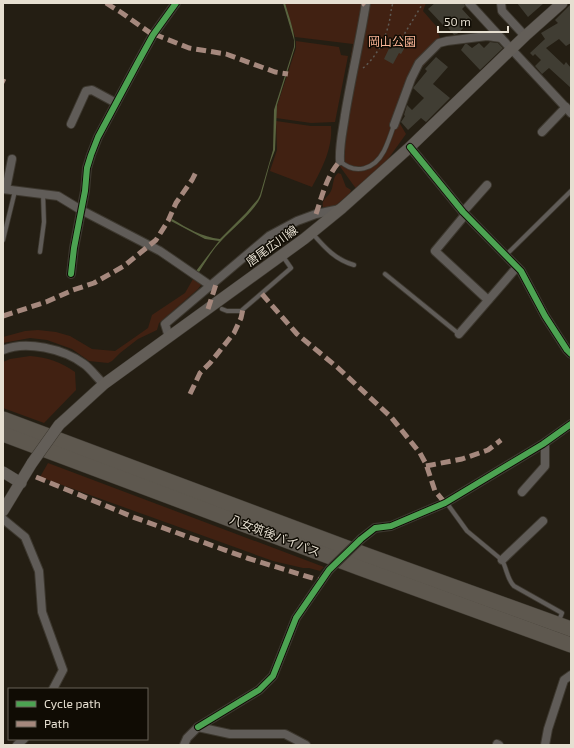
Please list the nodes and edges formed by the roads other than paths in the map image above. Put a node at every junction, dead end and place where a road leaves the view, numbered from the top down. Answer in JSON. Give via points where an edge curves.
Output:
{"nodes":[{"id":1,"x":176,"y":3,"type":"edge"},
{"id":2,"x":366,"y":3,"type":"edge"},
{"id":3,"x":469,"y":3,"type":"edge"},
{"id":4,"x":501,"y":3,"type":"edge"},
{"id":5,"x":562,"y":3,"type":"edge"},
{"id":6,"x":525,"y":36,"type":"junction"},
{"id":7,"x":501,"y":38,"type":"junction"},
{"id":8,"x":512,"y":49,"type":"junction"},
{"id":9,"x":116,"y":103,"type":"junction"},
{"id":10,"x":568,"y":110,"type":"edge"},
{"id":11,"x":71,"y":124,"type":"dead end"},
{"id":12,"x":394,"y":125,"type":"joint"},
{"id":13,"x":542,"y":132,"type":"dead end"},
{"id":14,"x":410,"y":146,"type":"junction"},
{"id":15,"x":12,"y":159,"type":"dead end"},
{"id":16,"x":340,"y":161,"type":"joint"},
{"id":17,"x":487,"y":185,"type":"dead end"},
{"id":18,"x":8,"y":190,"type":"edge"},
{"id":19,"x":571,"y":191,"type":"edge"},
{"id":20,"x":43,"y":194,"type":"junction"},
{"id":21,"x":342,"y":208,"type":"junction"},
{"id":22,"x":81,"y":210,"type":"junction"},
{"id":23,"x":464,"y":214,"type":"junction"},
{"id":24,"x":5,"y":222,"type":"edge"},
{"id":25,"x":312,"y":233,"type":"junction"},
{"id":26,"x":3,"y":240,"type":"edge"},
{"id":27,"x":40,"y":252,"type":"dead end"},
{"id":28,"x":282,"y":255,"type":"junction"},
{"id":29,"x":506,"y":256,"type":"junction"},
{"id":30,"x":354,"y":265,"type":"dead end"},
{"id":31,"x":517,"y":267,"type":"junction"},
{"id":32,"x":72,"y":274,"type":"dead end"},
{"id":33,"x":385,"y":274,"type":"dead end"},
{"id":34,"x":211,"y":286,"type":"junction"},
{"id":35,"x":488,"y":300,"type":"junction"},
{"id":36,"x":222,"y":309,"type":"dead end"},
{"id":37,"x":459,"y":334,"type":"joint"},
{"id":38,"x":169,"y":337,"type":"junction"},
{"id":39,"x":3,"y":350,"type":"edge"},
{"id":40,"x":571,"y":354,"type":"edge"},
{"id":41,"x":104,"y":384,"type":"junction"},
{"id":42,"x":3,"y":419,"type":"edge"},
{"id":43,"x":571,"y":424,"type":"edge"},
{"id":44,"x":3,"y":434,"type":"edge"},
{"id":45,"x":545,"y":443,"type":"junction"},
{"id":46,"x":3,"y":472,"type":"edge"},
{"id":47,"x":20,"y":483,"type":"junction"},
{"id":48,"x":522,"y":492,"type":"dead end"},
{"id":49,"x":446,"y":502,"type":"junction"},
{"id":50,"x":3,"y":511,"type":"edge"},
{"id":51,"x":3,"y":519,"type":"edge"},
{"id":52,"x":543,"y":521,"type":"dead end"},
{"id":53,"x":502,"y":560,"type":"junction"},
{"id":54,"x":560,"y":618,"type":"dead end"},
{"id":55,"x":571,"y":629,"type":"edge"},
{"id":56,"x":571,"y":645,"type":"edge"},
{"id":57,"x":571,"y":675,"type":"edge"},
{"id":58,"x":54,"y":688,"type":"edge"},
{"id":59,"x":198,"y":727,"type":"junction"},
{"id":60,"x":184,"y":745,"type":"edge"},
{"id":61,"x":306,"y":745,"type":"edge"},
{"id":62,"x":544,"y":745,"type":"edge"}],
"edges":[{"from":1,"to":9,"type":"street","via":[[153,35]]},
{"from":2,"to":16,"type":"street"},
{"from":3,"to":7,"type":"street"},
{"from":4,"to":6,"type":"street","via":[[502,11]]},
{"from":5,"to":6,"type":"main road","name":"唐尾広川線"},
{"from":6,"to":8,"type":"main road","name":"唐尾広川線"},
{"from":7,"to":8,"type":"street"},
{"from":7,"to":12,"type":"street","via":[[487,36],[439,43],[419,63]]},
{"from":8,"to":10,"type":"street"},
{"from":8,"to":14,"type":"main road","name":"唐尾広川線"},
{"from":9,"to":11,"type":"street","via":[[92,90],[86,91]]},
{"from":9,"to":22,"type":"street","via":[[91,155]]},
{"from":10,"to":13,"type":"street"},
{"from":12,"to":16,"type":"lane","via":[[384,152],[370,166],[356,169],[346,167]]},
{"from":14,"to":21,"type":"main road","name":"唐尾広川線"},
{"from":14,"to":23,"type":"street"},
{"from":15,"to":18,"type":"street"},
{"from":17,"to":23,"type":"street"},
{"from":18,"to":20,"type":"street"},
{"from":18,"to":24,"type":"lane"},
{"from":19,"to":29,"type":"lane"},
{"from":20,"to":22,"type":"street","via":[[58,196]]},
{"from":20,"to":27,"type":"lane","via":[[44,222]]},
{"from":21,"to":25,"type":"main road","name":"唐尾広川線"},
{"from":21,"to":34,"type":"street","via":[[297,221],[269,236]]},
{"from":22,"to":32,"type":"street"},
{"from":22,"to":34,"type":"street","via":[[160,251]]},
{"from":23,"to":29,"type":"street"},
{"from":23,"to":35,"type":"street","via":[[435,251]]},
{"from":24,"to":26,"type":"lane"},
{"from":25,"to":28,"type":"main road","name":"唐尾広川線"},
{"from":25,"to":30,"type":"lane","via":[[335,257],[344,263]]},
{"from":28,"to":36,"type":"lane","via":[[290,268],[262,294],[241,311]]},
{"from":28,"to":38,"type":"main road","name":"唐尾広川線"},
{"from":29,"to":31,"type":"street"},
{"from":31,"to":35,"type":"street"},
{"from":31,"to":40,"type":"street","via":[[545,316]]},
{"from":33,"to":37,"type":"lane"},
{"from":34,"to":38,"type":"street","via":[[165,324]]},
{"from":35,"to":37,"type":"street"},
{"from":38,"to":41,"type":"main road","name":"唐尾広川線"},
{"from":39,"to":41,"type":"street","via":[[35,346],[60,351],[84,364]]},
{"from":41,"to":47,"type":"main road","name":"唐尾広川線","bridge":true,"via":[[59,425]]},
{"from":42,"to":55,"type":"highway","name":"八女筑後バイパス"},
{"from":43,"to":45,"type":"street"},
{"from":44,"to":56,"type":"highway","name":"八女筑後バイパス"},
{"from":45,"to":48,"type":"street","via":[[545,466]]},
{"from":45,"to":49,"type":"street"},
{"from":46,"to":47,"type":"main road"},
{"from":47,"to":50,"type":"main road","name":"唐尾広川線"},
{"from":49,"to":53,"type":"lane","via":[[467,531]]},
{"from":49,"to":59,"type":"street","bridge":true,"via":[[390,526],[375,528],[361,539],[330,570],[296,618],[273,676],[259,690]]},
{"from":51,"to":58,"type":"street","via":[[25,537],[39,570],[42,612],[63,670]]},
{"from":52,"to":53,"type":"street"},
{"from":53,"to":54,"type":"lane","via":[[509,582],[562,613]]},
{"from":57,"to":62,"type":"street","via":[[564,680]]},
{"from":59,"to":60,"type":"street"},
{"from":59,"to":61,"type":"street","via":[[230,734],[285,734]]}]}
